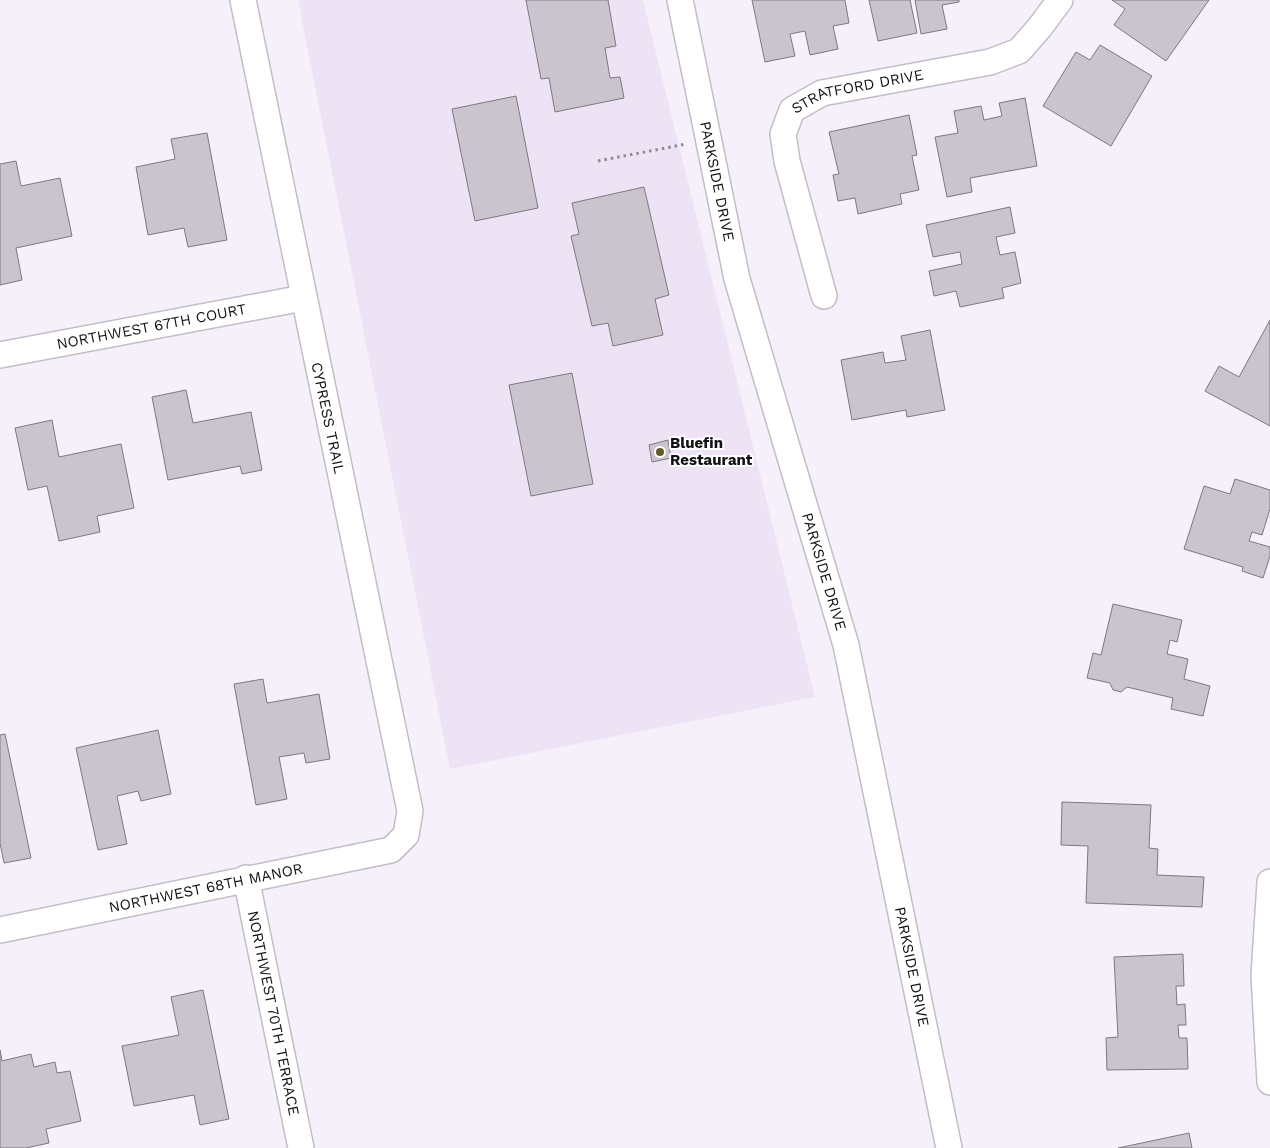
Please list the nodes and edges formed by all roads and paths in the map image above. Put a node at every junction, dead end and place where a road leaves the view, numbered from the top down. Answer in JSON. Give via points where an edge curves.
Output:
{"nodes":[{"id":1,"x":243,"y":0,"type":"edge"},
{"id":2,"x":680,"y":0,"type":"edge"},
{"id":3,"x":1060,"y":0,"type":"edge"},
{"id":4,"x":708,"y":139,"type":"junction"},
{"id":5,"x":598,"y":161,"type":"dead end"},
{"id":6,"x":824,"y":296,"type":"dead end"},
{"id":7,"x":303,"y":298,"type":"junction"},
{"id":8,"x":0,"y":355,"type":"edge"},
{"id":9,"x":406,"y":836,"type":"joint"},
{"id":10,"x":246,"y":878,"type":"junction"},
{"id":11,"x":1270,"y":882,"type":"edge"},
{"id":12,"x":0,"y":930,"type":"edge"},
{"id":13,"x":1270,"y":1082,"type":"edge"},
{"id":14,"x":301,"y":1148,"type":"edge"},
{"id":15,"x":949,"y":1148,"type":"edge"}],
"edges":[{"from":1,"to":7,"type":"street","name":"CYPRESS TRAIL"},
{"from":2,"to":4,"type":"street","name":"PARKSIDE DRIVE"},
{"from":3,"to":6,"type":"street","name":"STRATFORD DRIVE","via":[[1040,27],[1012,54],[990,62],[822,93],[792,110],[783,134],[787,161]]},
{"from":4,"to":5,"type":"path"},
{"from":4,"to":15,"type":"street","name":"PARKSIDE DRIVE","via":[[737,279],[846,645]]},
{"from":7,"to":8,"type":"street","name":"NORTHWEST 67TH COURT"},
{"from":7,"to":9,"type":"street","name":"CYPRESS TRAIL","via":[[410,811]]},
{"from":9,"to":10,"type":"street","name":"NORTHWEST 68TH MANOR","via":[[391,850]]},
{"from":10,"to":12,"type":"street","name":"NORTHWEST 68TH MANOR"},
{"from":10,"to":14,"type":"street","name":"NORTHWEST 70TH TERRACE"},
{"from":11,"to":13,"type":"street","via":[[1264,976]]}]}
